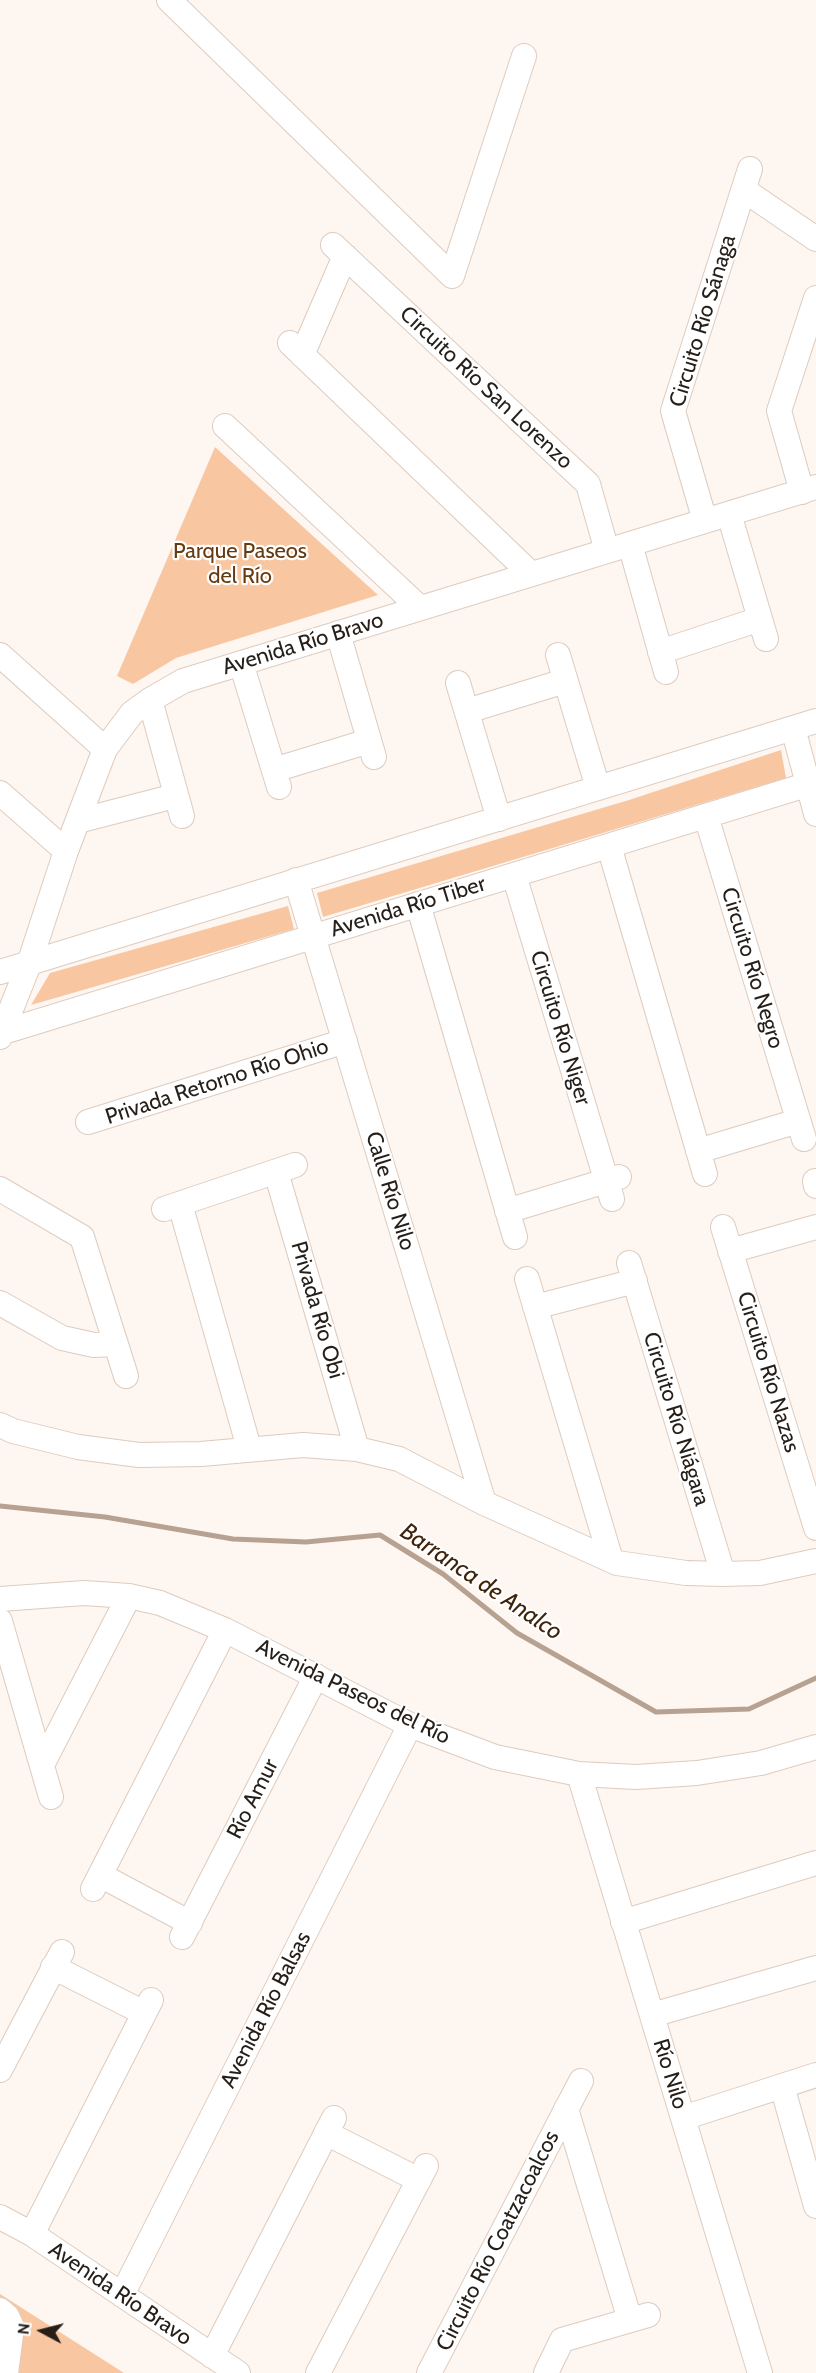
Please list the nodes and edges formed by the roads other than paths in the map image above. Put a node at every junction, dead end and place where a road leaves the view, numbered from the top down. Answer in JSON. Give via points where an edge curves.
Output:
{"nodes":[{"id":1,"x":169,"y":0,"type":"edge"},
{"id":2,"x":524,"y":56,"type":"dead end"},
{"id":3,"x":816,"y":239,"type":"edge"},
{"id":4,"x":816,"y":298,"type":"edge"},
{"id":5,"x":225,"y":426,"type":"dead end"},
{"id":6,"x":809,"y":490,"type":"edge"},
{"id":7,"x":729,"y":514,"type":"junction"},
{"id":8,"x":705,"y":521,"type":"junction"},
{"id":9,"x":619,"y":548,"type":"junction"},
{"id":10,"x":531,"y":574,"type":"junction"},
{"id":11,"x":420,"y":608,"type":"junction"},
{"id":12,"x":338,"y":633,"type":"junction"},
{"id":13,"x":558,"y":654,"type":"dead end"},
{"id":14,"x":0,"y":655,"type":"edge"},
{"id":15,"x":241,"y":663,"type":"junction"},
{"id":16,"x":565,"y":681,"type":"junction"},
{"id":17,"x":458,"y":683,"type":"dead end"},
{"id":18,"x":150,"y":700,"type":"junction"},
{"id":19,"x":467,"y":711,"type":"junction"},
{"id":20,"x":816,"y":721,"type":"edge"},
{"id":21,"x":793,"y":728,"type":"junction"},
{"id":22,"x":105,"y":749,"type":"junction"},
{"id":23,"x":812,"y":784,"type":"edge"},
{"id":24,"x":598,"y":788,"type":"junction"},
{"id":25,"x":0,"y":793,"type":"edge"},
{"id":26,"x":816,"y":814,"type":"edge"},
{"id":27,"x":706,"y":816,"type":"junction"},
{"id":28,"x":499,"y":819,"type":"junction"},
{"id":29,"x":78,"y":821,"type":"junction"},
{"id":30,"x":609,"y":846,"type":"junction"},
{"id":31,"x":66,"y":851,"type":"junction"},
{"id":32,"x":514,"y":875,"type":"junction"},
{"id":33,"x":296,"y":880,"type":"junction"},
{"id":34,"x":418,"y":904,"type":"junction"},
{"id":35,"x":312,"y":937,"type":"junction"},
{"id":36,"x":29,"y":964,"type":"junction"},
{"id":37,"x":0,"y":972,"type":"edge"},
{"id":38,"x":1,"y":1034,"type":"edge"},
{"id":39,"x":345,"y":1041,"type":"junction"},
{"id":40,"x":88,"y":1122,"type":"dead end"},
{"id":41,"x":698,"y":1151,"type":"junction"},
{"id":42,"x":705,"y":1174,"type":"dead end"},
{"id":43,"x":0,"y":1189,"type":"edge"},
{"id":44,"x":507,"y":1211,"type":"junction"},
{"id":45,"x":723,"y":1227,"type":"dead end"},
{"id":46,"x":816,"y":1227,"type":"edge"},
{"id":47,"x":515,"y":1237,"type":"dead end"},
{"id":48,"x":730,"y":1251,"type":"junction"},
{"id":49,"x":527,"y":1279,"type":"dead end"},
{"id":50,"x":0,"y":1303,"type":"edge"},
{"id":51,"x":535,"y":1307,"type":"junction"},
{"id":52,"x":116,"y":1344,"type":"junction"},
{"id":53,"x":126,"y":1376,"type":"dead end"},
{"id":54,"x":0,"y":1425,"type":"edge"},
{"id":55,"x":249,"y":1448,"type":"junction"},
{"id":56,"x":357,"y":1449,"type":"junction"},
{"id":57,"x":484,"y":1503,"type":"junction"},
{"id":58,"x":816,"y":1528,"type":"edge"},
{"id":59,"x":611,"y":1560,"type":"junction"},
{"id":60,"x":816,"y":1561,"type":"edge"},
{"id":61,"x":723,"y":1574,"type":"junction"},
{"id":62,"x":129,"y":1596,"type":"junction"},
{"id":63,"x":0,"y":1599,"type":"edge"},
{"id":64,"x":0,"y":1621,"type":"edge"},
{"id":65,"x":225,"y":1630,"type":"junction"},
{"id":66,"x":316,"y":1676,"type":"junction"},
{"id":67,"x":410,"y":1725,"type":"junction"},
{"id":68,"x":816,"y":1747,"type":"edge"},
{"id":69,"x":43,"y":1763,"type":"junction"},
{"id":70,"x":579,"y":1774,"type":"junction"},
{"id":71,"x":51,"y":1797,"type":"dead end"},
{"id":72,"x":816,"y":1863,"type":"edge"},
{"id":73,"x":623,"y":1922,"type":"junction"},
{"id":74,"x":816,"y":1968,"type":"edge"},
{"id":75,"x":652,"y":2015,"type":"junction"},
{"id":76,"x":0,"y":2070,"type":"edge"},
{"id":77,"x":816,"y":2075,"type":"edge"},
{"id":78,"x":581,"y":2081,"type":"dead end"},
{"id":79,"x":782,"y":2086,"type":"junction"},
{"id":80,"x":566,"y":2109,"type":"junction"},
{"id":81,"x":683,"y":2118,"type":"junction"},
{"id":82,"x":816,"y":2206,"type":"edge"},
{"id":83,"x":0,"y":2217,"type":"edge"},
{"id":84,"x":32,"y":2234,"type":"junction"},
{"id":85,"x":122,"y":2295,"type":"junction"},
{"id":86,"x":0,"y":2310,"type":"edge"},
{"id":87,"x":212,"y":2356,"type":"junction"},
{"id":88,"x":6,"y":2373,"type":"edge"},
{"id":89,"x":238,"y":2373,"type":"edge"},
{"id":90,"x":318,"y":2373,"type":"edge"},
{"id":91,"x":429,"y":2373,"type":"edge"},
{"id":92,"x":546,"y":2373,"type":"edge"},
{"id":93,"x":760,"y":2373,"type":"edge"}],
"edges":[{"from":1,"to":2,"type":"street","via":[[452,276]]},
{"from":3,"to":8,"type":"street","name":"Circuito Río Sánaga","via":[[747,179],[673,411]]},
{"from":4,"to":6,"type":"street","via":[[779,411]]},
{"from":5,"to":11,"type":"street"},
{"from":6,"to":7,"type":"street","name":"Avenida Río Bravo"},
{"from":7,"to":8,"type":"street","name":"Avenida Río Bravo"},
{"from":7,"to":9,"type":"street","name":"Circuito Río San Lorenzo","via":[[763,629],[663,662]]},
{"from":8,"to":9,"type":"street","name":"Avenida Río Bravo"},
{"from":9,"to":10,"type":"street","name":"Avenida Río Bravo"},
{"from":9,"to":10,"type":"street","name":"Circuito Río San Lorenzo","via":[[588,484],[339,250],[296,349]]},
{"from":10,"to":11,"type":"street","name":"Avenida Río Bravo"},
{"from":11,"to":12,"type":"street","name":"Avenida Río Bravo"},
{"from":12,"to":15,"type":"street","name":"Avenida Río Bravo"},
{"from":12,"to":15,"type":"street","via":[[372,749],[276,778]]},
{"from":13,"to":16,"type":"street"},
{"from":14,"to":22,"type":"street"},
{"from":15,"to":18,"type":"street","name":"Avenida Río Bravo","via":[[183,681]]},
{"from":16,"to":19,"type":"street"},
{"from":16,"to":24,"type":"street"},
{"from":17,"to":19,"type":"street"},
{"from":18,"to":22,"type":"street","name":"Avenida Río Bravo","via":[[132,713]]},
{"from":18,"to":29,"type":"street","via":[[178,806]]},
{"from":19,"to":28,"type":"street"},
{"from":20,"to":21,"type":"street"},
{"from":21,"to":23,"type":"street"},
{"from":21,"to":24,"type":"street"},
{"from":22,"to":29,"type":"street","name":"Avenida Río Bravo"},
{"from":23,"to":26,"type":"street"},
{"from":23,"to":27,"type":"street","name":"Avenida Río Tiber"},
{"from":24,"to":28,"type":"street"},
{"from":25,"to":31,"type":"street"},
{"from":27,"to":30,"type":"street","name":"Avenida Río Tiber"},
{"from":27,"to":41,"type":"street","name":"Circuito Río Negro","via":[[801,1130]]},
{"from":28,"to":33,"type":"street"},
{"from":29,"to":31,"type":"street","name":"Avenida Río Bravo"},
{"from":30,"to":32,"type":"street","name":"Avenida Río Tiber"},
{"from":30,"to":41,"type":"street"},
{"from":31,"to":36,"type":"street","name":"Avenida Río Bravo"},
{"from":32,"to":34,"type":"street","name":"Avenida Río Tiber"},
{"from":32,"to":44,"type":"street","name":"Circuito Río Niger","via":[[613,1186]]},
{"from":33,"to":35,"type":"street","name":"Calle Río Nilo"},
{"from":33,"to":36,"type":"street"},
{"from":34,"to":35,"type":"street","name":"Avenida Río Tiber"},
{"from":34,"to":44,"type":"street"},
{"from":35,"to":38,"type":"street","name":"Avenida Río Tiber"},
{"from":35,"to":39,"type":"street","name":"Calle Río Nilo"},
{"from":36,"to":37,"type":"street"},
{"from":36,"to":38,"type":"street","name":"Avenida Río Bravo"},
{"from":39,"to":40,"type":"street","name":"Privada Retorno Río Ohio"},
{"from":39,"to":57,"type":"street","name":"Calle Río Nilo"},
{"from":41,"to":42,"type":"street"},
{"from":43,"to":52,"type":"street","via":[[82,1236]]},
{"from":44,"to":47,"type":"street"},
{"from":45,"to":48,"type":"street","name":"Circuito Río Nazas"},
{"from":46,"to":48,"type":"street"},
{"from":48,"to":58,"type":"street","name":"Circuito Río Nazas"},
{"from":49,"to":51,"type":"street"},
{"from":50,"to":52,"type":"street","via":[[62,1338],[94,1345]]},
{"from":51,"to":59,"type":"street"},
{"from":51,"to":61,"type":"street","name":"Circuito Río Niágara","via":[[632,1272]]},
{"from":52,"to":53,"type":"street"},
{"from":54,"to":55,"type":"street","via":[[78,1447],[139,1455]]},
{"from":55,"to":56,"type":"street","via":[[303,1445]]},
{"from":55,"to":56,"type":"street","name":"Privada Río Obi","via":[[172,1206],[286,1169]]},
{"from":56,"to":57,"type":"street","via":[[399,1459]]},
{"from":57,"to":59,"type":"street"},
{"from":59,"to":61,"type":"street","via":[[686,1573]]},
{"from":60,"to":61,"type":"street","via":[[760,1573]]},
{"from":62,"to":63,"type":"street","name":"Avenida Paseos del Río","via":[[84,1593]]},
{"from":62,"to":65,"type":"street","name":"Avenida Paseos del Río","via":[[160,1603]]},
{"from":62,"to":69,"type":"street"},
{"from":64,"to":69,"type":"street"},
{"from":65,"to":66,"type":"street","name":"Avenida Paseos del Río"},
{"from":65,"to":66,"type":"street","name":"Río Amur","via":[[96,1882],[186,1930]]},
{"from":66,"to":67,"type":"street","name":"Avenida Paseos del Río"},
{"from":67,"to":70,"type":"street","name":"Avenida Paseos del Río","via":[[495,1757]]},
{"from":67,"to":85,"type":"street","name":"Avenida Río Balsas"},
{"from":68,"to":70,"type":"street","name":"Avenida Paseos del Río","via":[[697,1773],[636,1777]]},
{"from":69,"to":71,"type":"street"},
{"from":70,"to":73,"type":"street","name":"Río Nilo"},
{"from":72,"to":73,"type":"street"},
{"from":73,"to":75,"type":"street","name":"Río Nilo"},
{"from":74,"to":75,"type":"street"},
{"from":75,"to":81,"type":"street","name":"Río Nilo"},
{"from":76,"to":84,"type":"street","via":[[57,1960],[148,2007]]},
{"from":77,"to":79,"type":"street"},
{"from":78,"to":80,"type":"street","name":"Circuito Río Coatzacoalcos"},
{"from":79,"to":81,"type":"street"},
{"from":79,"to":82,"type":"street"},
{"from":80,"to":91,"type":"street","name":"Circuito Río Coatzacoalcos"},
{"from":80,"to":92,"type":"street","name":"Circuito Río Coatzacoalcos","via":[[639,2317],[562,2340]]},
{"from":81,"to":93,"type":"street","name":"Río Nilo"},
{"from":83,"to":84,"type":"street","name":"Avenida Río Bravo"},
{"from":84,"to":85,"type":"street","name":"Avenida Río Bravo"},
{"from":85,"to":87,"type":"street","name":"Avenida Río Bravo"},
{"from":86,"to":88,"type":"street","via":[[8,2316],[12,2327]]},
{"from":87,"to":89,"type":"street","name":"Avenida Río Bravo"},
{"from":87,"to":90,"type":"street","via":[[330,2125],[422,2173]]}]}
